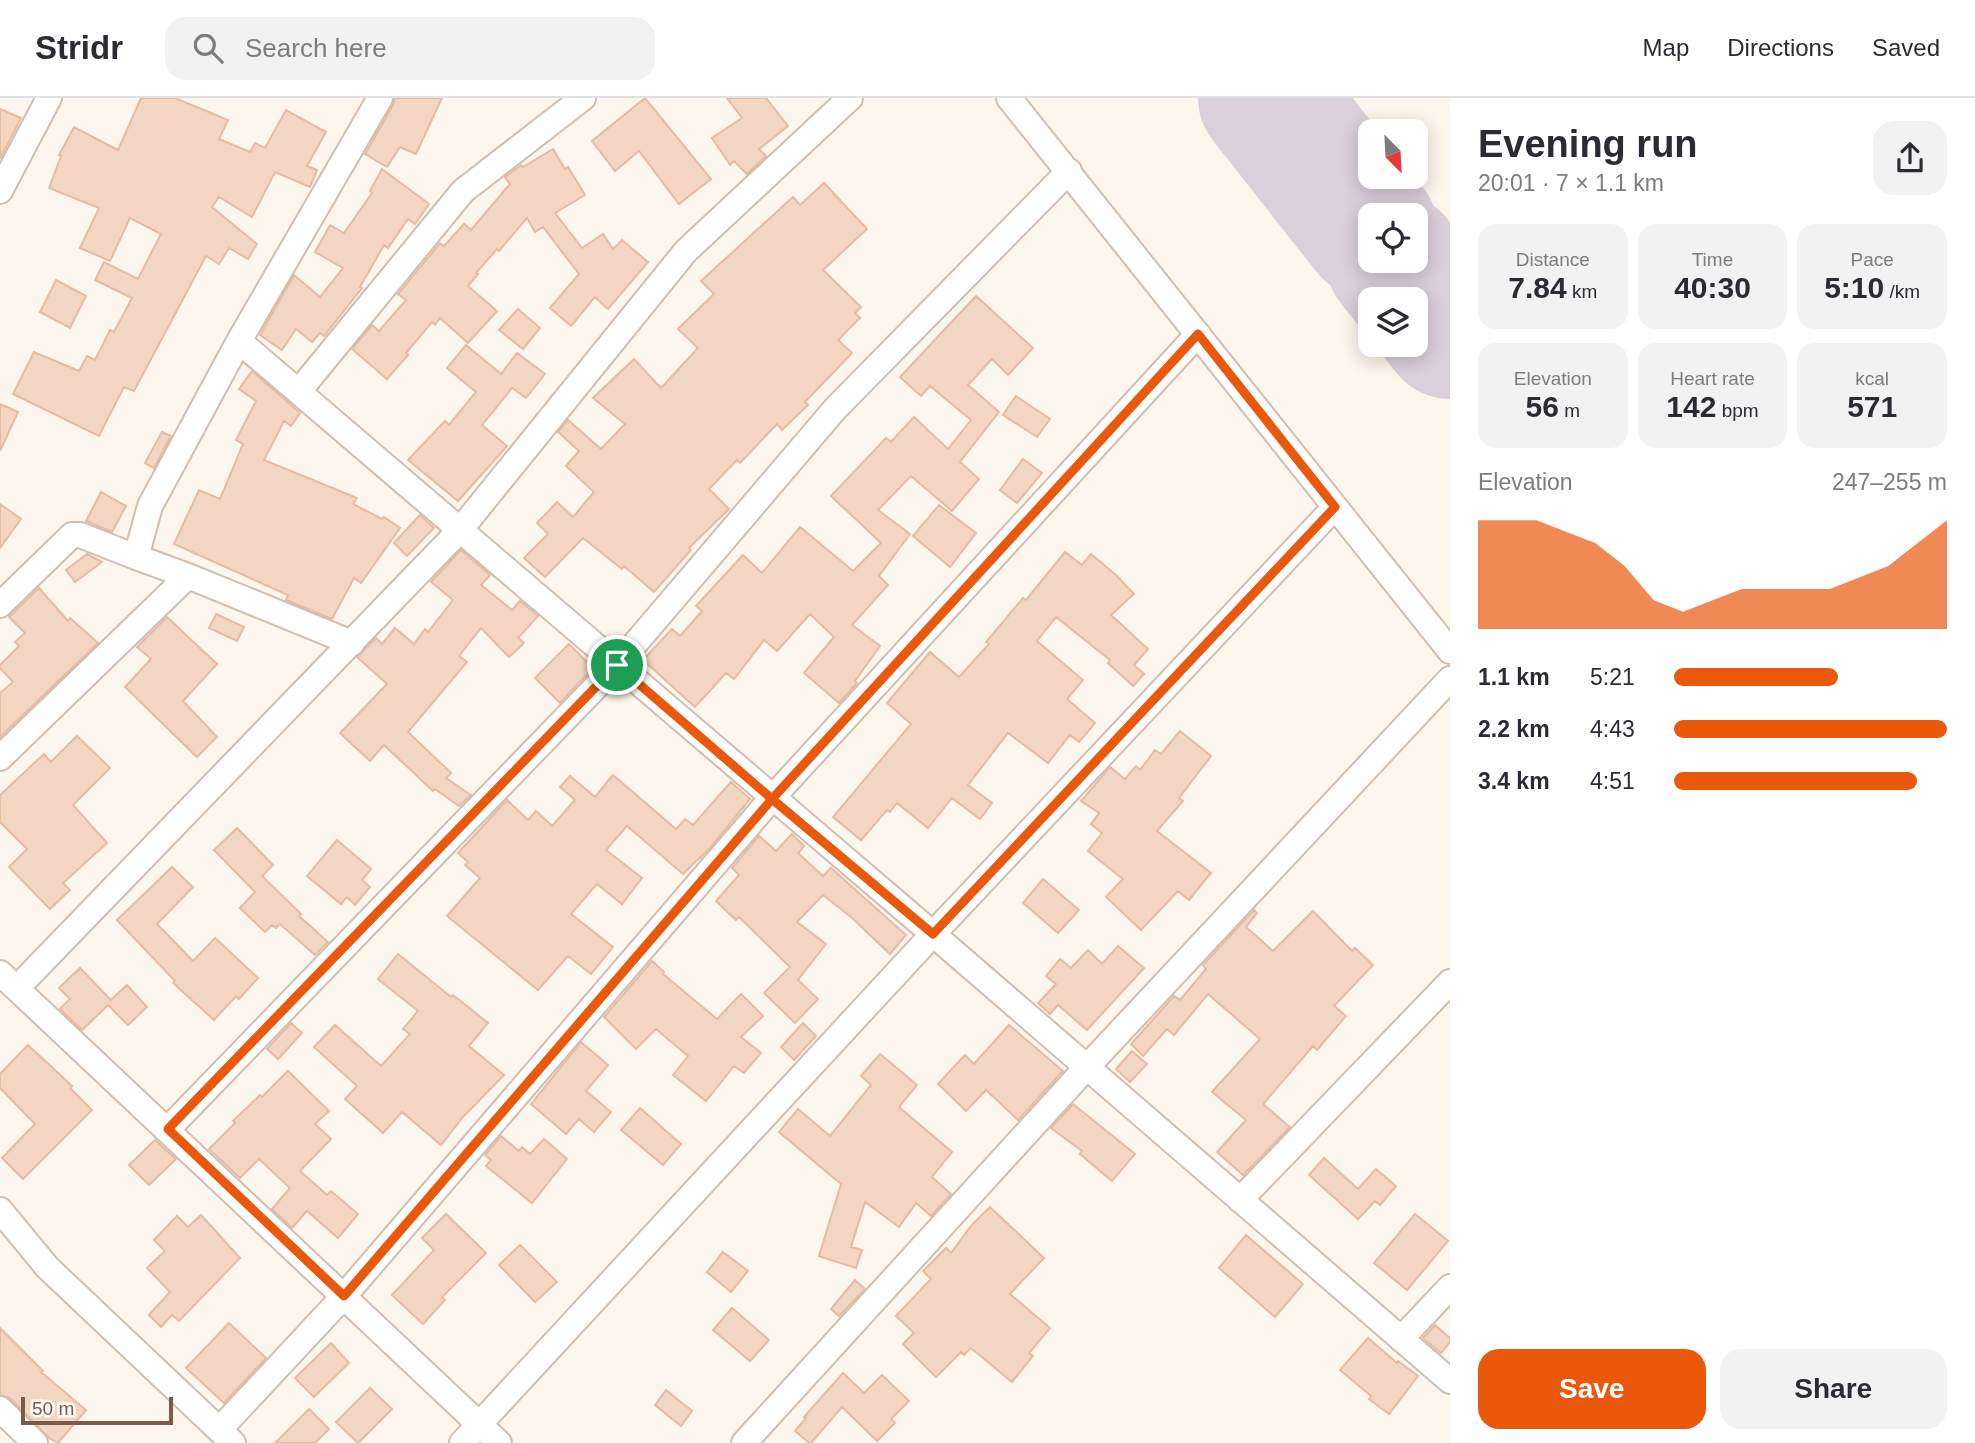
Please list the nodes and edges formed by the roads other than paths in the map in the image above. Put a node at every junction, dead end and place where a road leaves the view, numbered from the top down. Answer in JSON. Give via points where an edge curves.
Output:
{"nodes":[{"id":1,"x":49,"y":98,"type":"edge"},
{"id":2,"x":380,"y":98,"type":"edge"},
{"id":3,"x":583,"y":98,"type":"edge"},
{"id":4,"x":850,"y":98,"type":"edge"},
{"id":5,"x":1009,"y":98,"type":"edge"},
{"id":6,"x":1069,"y":171,"type":"junction"},
{"id":7,"x":0,"y":191,"type":"edge"},
{"id":8,"x":1198,"y":334,"type":"junction"},
{"id":9,"x":239,"y":341,"type":"junction"},
{"id":10,"x":299,"y":391,"type":"junction"},
{"id":11,"x":1335,"y":507,"type":"junction"},
{"id":12,"x":460,"y":530,"type":"junction"},
{"id":13,"x":135,"y":557,"type":"junction"},
{"id":14,"x":188,"y":576,"type":"junction"},
{"id":15,"x":0,"y":605,"type":"edge"},
{"id":16,"x":352,"y":643,"type":"junction"},
{"id":17,"x":1450,"y":651,"type":"edge"},
{"id":18,"x":617,"y":665,"type":"junction"},
{"id":19,"x":1450,"y":679,"type":"edge"},
{"id":20,"x":0,"y":758,"type":"edge"},
{"id":21,"x":772,"y":799,"type":"junction"},
{"id":22,"x":933,"y":934,"type":"junction"},
{"id":23,"x":8,"y":981,"type":"edge"},
{"id":24,"x":1450,"y":982,"type":"edge"},
{"id":25,"x":1086,"y":1068,"type":"junction"},
{"id":26,"x":168,"y":1129,"type":"junction"},
{"id":27,"x":1240,"y":1200,"type":"junction"},
{"id":28,"x":0,"y":1210,"type":"edge"},
{"id":29,"x":1450,"y":1287,"type":"edge"},
{"id":30,"x":344,"y":1296,"type":"junction"},
{"id":31,"x":1401,"y":1339,"type":"junction"},
{"id":32,"x":1450,"y":1381,"type":"edge"},
{"id":33,"x":0,"y":1409,"type":"edge"},
{"id":34,"x":480,"y":1423,"type":"junction"},
{"id":35,"x":226,"y":1437,"type":"edge"},
{"id":36,"x":35,"y":1443,"type":"edge"},
{"id":37,"x":462,"y":1443,"type":"edge"},
{"id":38,"x":499,"y":1443,"type":"edge"},
{"id":39,"x":744,"y":1443,"type":"edge"}],
"edges":[{"from":1,"to":7,"type":"street"},
{"from":2,"to":9,"type":"street"},
{"from":3,"to":10,"type":"street","via":[[463,191]]},
{"from":4,"to":12,"type":"street","via":[[686,251]]},
{"from":5,"to":6,"type":"street"},
{"from":6,"to":8,"type":"street"},
{"from":6,"to":18,"type":"street","via":[[835,409]]},
{"from":8,"to":11,"type":"street"},
{"from":8,"to":21,"type":"street"},
{"from":9,"to":10,"type":"street"},
{"from":9,"to":13,"type":"street","via":[[150,506]]},
{"from":10,"to":12,"type":"street"},
{"from":11,"to":17,"type":"street"},
{"from":11,"to":22,"type":"street"},
{"from":12,"to":16,"type":"street"},
{"from":12,"to":18,"type":"street"},
{"from":13,"to":14,"type":"street"},
{"from":13,"to":15,"type":"street","via":[[72,535]]},
{"from":14,"to":16,"type":"street"},
{"from":14,"to":20,"type":"street"},
{"from":16,"to":23,"type":"street"},
{"from":18,"to":21,"type":"street"},
{"from":18,"to":26,"type":"street"},
{"from":19,"to":25,"type":"street"},
{"from":21,"to":22,"type":"street"},
{"from":21,"to":30,"type":"street"},
{"from":22,"to":25,"type":"street"},
{"from":22,"to":34,"type":"street"},
{"from":23,"to":26,"type":"street"},
{"from":24,"to":27,"type":"street"},
{"from":25,"to":27,"type":"street"},
{"from":25,"to":39,"type":"street"},
{"from":26,"to":30,"type":"street"},
{"from":27,"to":31,"type":"street"},
{"from":28,"to":35,"type":"street","via":[[47,1267]]},
{"from":29,"to":31,"type":"street"},
{"from":30,"to":34,"type":"street"},
{"from":30,"to":35,"type":"street"},
{"from":31,"to":32,"type":"street"},
{"from":33,"to":36,"type":"street"},
{"from":34,"to":37,"type":"street"},
{"from":34,"to":38,"type":"street"}]}
